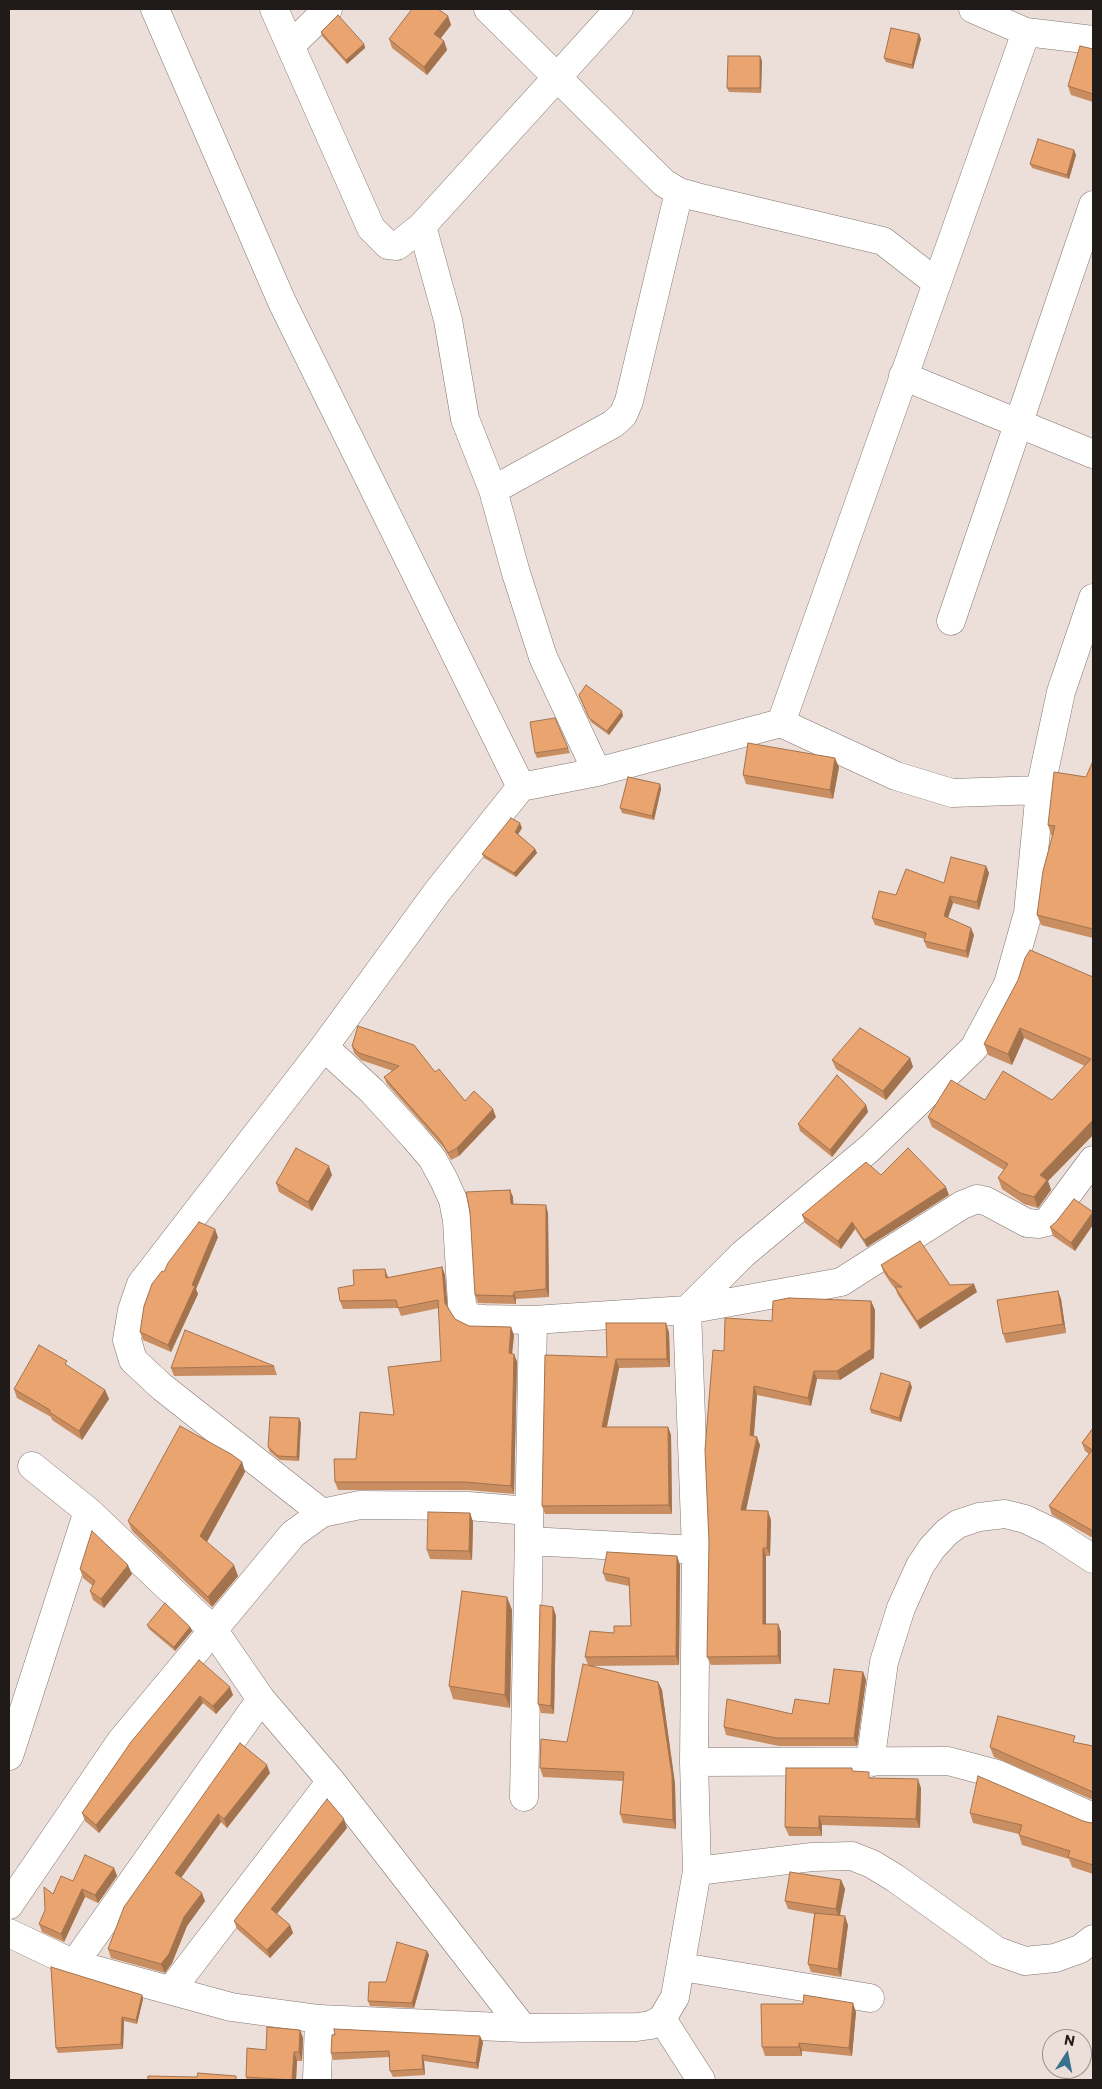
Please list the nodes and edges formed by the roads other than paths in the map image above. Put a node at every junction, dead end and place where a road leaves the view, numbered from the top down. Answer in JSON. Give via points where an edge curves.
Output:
{"nodes":[{"id":1,"x":155,"y":9,"type":"edge"},
{"id":2,"x":274,"y":9,"type":"edge"},
{"id":3,"x":328,"y":9,"type":"edge"},
{"id":4,"x":488,"y":9,"type":"edge"},
{"id":5,"x":619,"y":9,"type":"edge"},
{"id":6,"x":973,"y":9,"type":"edge"},
{"id":7,"x":1026,"y":32,"type":"junction"},
{"id":8,"x":1093,"y":40,"type":"edge"},
{"id":9,"x":291,"y":45,"type":"junction"},
{"id":10,"x":558,"y":79,"type":"junction"},
{"id":11,"x":679,"y":192,"type":"junction"},
{"id":12,"x":1093,"y":204,"type":"edge"},
{"id":13,"x":422,"y":226,"type":"junction"},
{"id":14,"x":936,"y":283,"type":"junction"},
{"id":15,"x":903,"y":376,"type":"junction"},
{"id":16,"x":1019,"y":422,"type":"junction"},
{"id":17,"x":1093,"y":454,"type":"edge"},
{"id":18,"x":493,"y":490,"type":"junction"},
{"id":19,"x":1093,"y":598,"type":"edge"},
{"id":20,"x":951,"y":620,"type":"dead end"},
{"id":21,"x":781,"y":723,"type":"junction"},
{"id":22,"x":597,"y":772,"type":"junction"},
{"id":23,"x":521,"y":787,"type":"junction"},
{"id":24,"x":1040,"y":790,"type":"junction"},
{"id":25,"x":324,"y":1047,"type":"junction"},
{"id":26,"x":1093,"y":1160,"type":"edge"},
{"id":27,"x":1084,"y":1188,"type":"edge"},
{"id":28,"x":687,"y":1310,"type":"junction"},
{"id":29,"x":533,"y":1320,"type":"junction"},
{"id":30,"x":32,"y":1466,"type":"dead end"},
{"id":31,"x":88,"y":1511,"type":"junction"},
{"id":32,"x":529,"y":1512,"type":"junction"},
{"id":33,"x":322,"y":1513,"type":"junction"},
{"id":34,"x":529,"y":1541,"type":"junction"},
{"id":35,"x":696,"y":1550,"type":"junction"},
{"id":36,"x":1092,"y":1555,"type":"edge"},
{"id":37,"x":214,"y":1631,"type":"junction"},
{"id":38,"x":261,"y":1698,"type":"junction"},
{"id":39,"x":9,"y":1756,"type":"edge"},
{"id":40,"x":694,"y":1762,"type":"junction"},
{"id":41,"x":870,"y":1763,"type":"junction"},
{"id":42,"x":331,"y":1781,"type":"junction"},
{"id":43,"x":524,"y":1796,"type":"dead end"},
{"id":44,"x":1093,"y":1817,"type":"edge"},
{"id":45,"x":697,"y":1871,"type":"junction"},
{"id":46,"x":9,"y":1905,"type":"edge"},
{"id":47,"x":9,"y":1933,"type":"edge"},
{"id":48,"x":1093,"y":1939,"type":"edge"},
{"id":49,"x":74,"y":1964,"type":"junction"},
{"id":50,"x":682,"y":1967,"type":"junction"},
{"id":51,"x":171,"y":1990,"type":"junction"},
{"id":52,"x":870,"y":1998,"type":"dead end"},
{"id":53,"x":319,"y":2019,"type":"junction"},
{"id":54,"x":662,"y":2020,"type":"junction"},
{"id":55,"x":523,"y":2028,"type":"junction"},
{"id":56,"x":317,"y":2080,"type":"edge"},
{"id":57,"x":701,"y":2080,"type":"edge"}],
"edges":[{"from":1,"to":23,"type":"street","via":[[282,302]]},
{"from":2,"to":9,"type":"street"},
{"from":3,"to":9,"type":"street"},
{"from":4,"to":10,"type":"street"},
{"from":5,"to":10,"type":"street"},
{"from":6,"to":7,"type":"street"},
{"from":7,"to":8,"type":"street"},
{"from":7,"to":14,"type":"street"},
{"from":9,"to":13,"type":"street","via":[[371,228],[388,245],[398,246]]},
{"from":10,"to":11,"type":"street","via":[[664,184]]},
{"from":10,"to":13,"type":"street"},
{"from":11,"to":14,"type":"street","via":[[883,241]]},
{"from":11,"to":18,"type":"street","via":[[623,415],[613,424]]},
{"from":12,"to":16,"type":"street"},
{"from":13,"to":18,"type":"street","via":[[448,320],[465,419]]},
{"from":14,"to":15,"type":"street"},
{"from":15,"to":16,"type":"street"},
{"from":15,"to":21,"type":"street"},
{"from":16,"to":17,"type":"street"},
{"from":16,"to":20,"type":"street"},
{"from":18,"to":22,"type":"street","via":[[543,657]]},
{"from":19,"to":24,"type":"street","via":[[1061,692]]},
{"from":21,"to":22,"type":"street"},
{"from":21,"to":24,"type":"street","via":[[896,776],[952,793]]},
{"from":22,"to":23,"type":"street"},
{"from":23,"to":25,"type":"street","via":[[437,892]]},
{"from":24,"to":28,"type":"street","via":[[1028,913],[1008,984],[974,1048],[869,1149],[743,1254]]},
{"from":25,"to":29,"type":"street","via":[[372,1091],[414,1137],[432,1158],[444,1180],[456,1214],[462,1305],[466,1314],[473,1318]]},
{"from":25,"to":33,"type":"street","via":[[141,1284],[127,1340],[132,1360],[162,1387]]},
{"from":26,"to":27,"type":"street"},
{"from":27,"to":28,"type":"street","via":[[1047,1222],[1027,1223],[977,1199],[962,1205],[841,1282]]},
{"from":28,"to":29,"type":"street"},
{"from":28,"to":35,"type":"street"},
{"from":29,"to":32,"type":"street"},
{"from":30,"to":31,"type":"street"},
{"from":31,"to":37,"type":"street"},
{"from":31,"to":39,"type":"street"},
{"from":32,"to":33,"type":"street","via":[[468,1506],[360,1505]]},
{"from":32,"to":34,"type":"street"},
{"from":33,"to":37,"type":"street","via":[[293,1534]]},
{"from":34,"to":35,"type":"street"},
{"from":34,"to":43,"type":"street"},
{"from":35,"to":40,"type":"street"},
{"from":36,"to":41,"type":"street","via":[[1025,1519],[1005,1514],[979,1517],[958,1524],[947,1532],[920,1566],[901,1608],[884,1662]]},
{"from":37,"to":38,"type":"street"},
{"from":37,"to":46,"type":"street","via":[[121,1741]]},
{"from":38,"to":42,"type":"street"},
{"from":38,"to":49,"type":"street"},
{"from":40,"to":41,"type":"street"},
{"from":40,"to":45,"type":"street"},
{"from":41,"to":44,"type":"street","via":[[948,1761],[997,1774]]},
{"from":42,"to":51,"type":"street"},
{"from":42,"to":55,"type":"street"},
{"from":45,"to":48,"type":"street","via":[[812,1857],[852,1856],[895,1878],[998,1951],[1026,1962],[1055,1958],[1080,1949]]},
{"from":45,"to":50,"type":"street"},
{"from":47,"to":49,"type":"street"},
{"from":49,"to":51,"type":"street"},
{"from":50,"to":52,"type":"street"},
{"from":50,"to":54,"type":"street","via":[[675,1998]]},
{"from":51,"to":53,"type":"street","via":[[231,2006]]},
{"from":53,"to":55,"type":"street"},
{"from":53,"to":56,"type":"street"},
{"from":54,"to":55,"type":"street","via":[[637,2027]]},
{"from":54,"to":57,"type":"street"}]}
